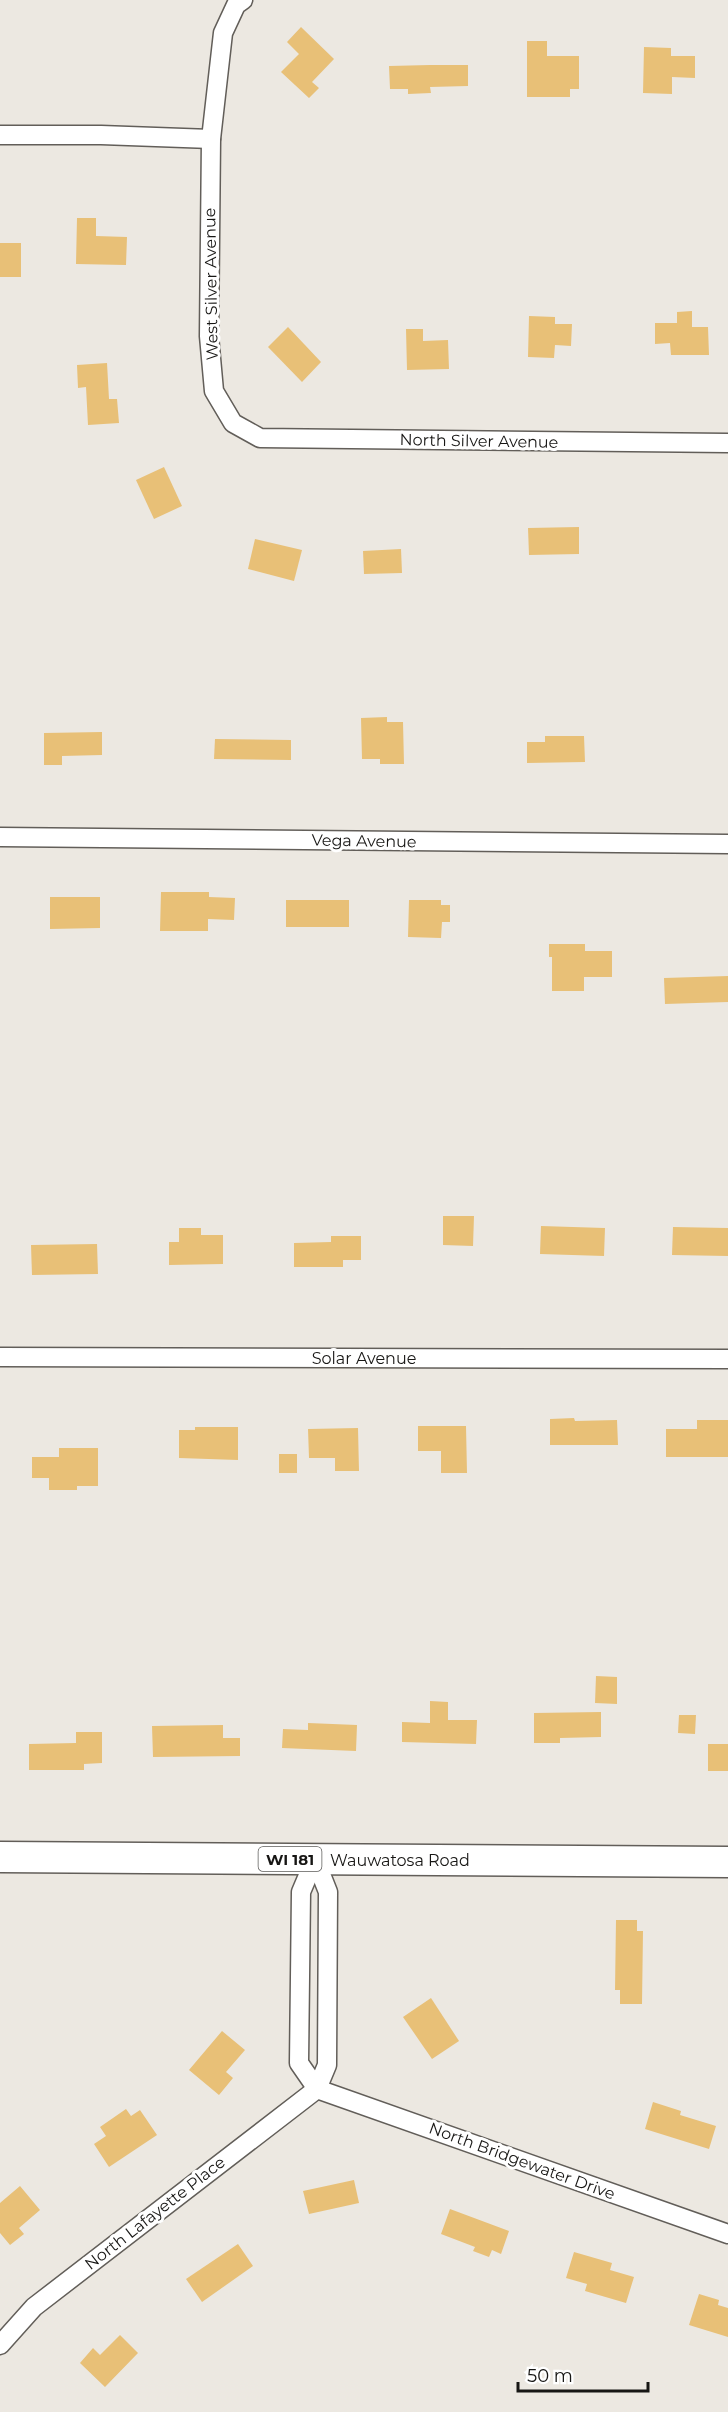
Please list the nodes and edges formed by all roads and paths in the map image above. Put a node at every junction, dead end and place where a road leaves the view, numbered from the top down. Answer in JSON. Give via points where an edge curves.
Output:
{"nodes":[{"id":1,"x":243,"y":0,"type":"edge"},
{"id":2,"x":0,"y":135,"type":"edge"},
{"id":3,"x":211,"y":139,"type":"junction"},
{"id":4,"x":233,"y":423,"type":"joint"},
{"id":5,"x":728,"y":444,"type":"edge"},
{"id":6,"x":0,"y":837,"type":"edge"},
{"id":7,"x":728,"y":844,"type":"edge"},
{"id":8,"x":0,"y":1357,"type":"edge"},
{"id":9,"x":728,"y":1359,"type":"edge"},
{"id":10,"x":0,"y":1857,"type":"edge"},
{"id":11,"x":315,"y":1859,"type":"junction"},
{"id":12,"x":728,"y":1862,"type":"edge"},
{"id":13,"x":317,"y":2089,"type":"junction"},
{"id":14,"x":728,"y":2234,"type":"edge"},
{"id":15,"x":0,"y":2345,"type":"edge"}],
"edges":[{"from":1,"to":3,"type":"street","name":"West Silver Avenue","via":[[236,4],[223,33]]},
{"from":2,"to":3,"type":"street"},
{"from":3,"to":4,"type":"street","name":"West Silver Avenue","via":[[209,336],[214,391]]},
{"from":4,"to":5,"type":"street","name":"North Silver Avenue","via":[[260,438]]},
{"from":6,"to":7,"type":"street","name":"Vega Avenue"},
{"from":8,"to":9,"type":"street","name":"Solar Avenue"},
{"from":10,"to":11,"type":"main road","name":"Wauwatosa Road","number":"WI 181"},
{"from":11,"to":12,"type":"main road","name":"Wauwatosa Road","number":"WI 181"},
{"from":11,"to":13,"type":"street","via":[[328,1892],[327,2065]]},
{"from":11,"to":13,"type":"street","via":[[302,1892],[299,2063]]},
{"from":13,"to":14,"type":"street","name":"North Bridgewater Drive"},
{"from":13,"to":15,"type":"street","name":"North Lafayette Place","via":[[34,2307]]}]}
